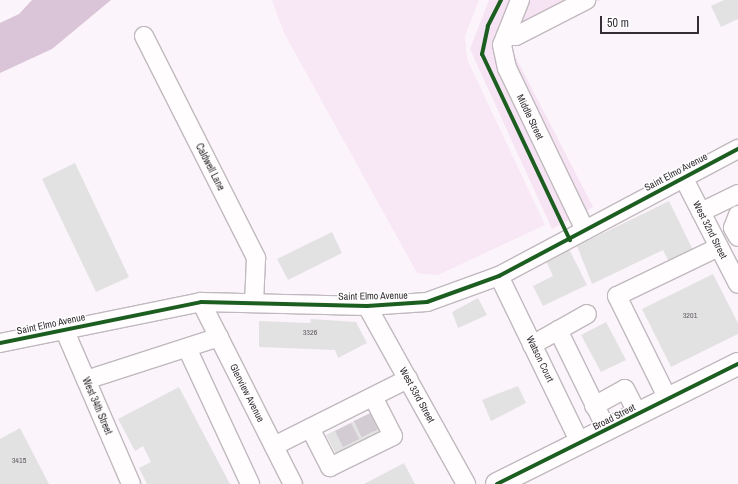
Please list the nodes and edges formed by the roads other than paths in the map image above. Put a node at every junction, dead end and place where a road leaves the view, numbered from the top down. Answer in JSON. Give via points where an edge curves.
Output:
{"nodes":[{"id":1,"x":520,"y":0,"type":"edge"},
{"id":2,"x":586,"y":0,"type":"edge"},
{"id":3,"x":144,"y":36,"type":"dead end"},
{"id":4,"x":506,"y":36,"type":"junction"},
{"id":5,"x":738,"y":149,"type":"edge"},
{"id":6,"x":683,"y":177,"type":"junction"},
{"id":7,"x":738,"y":194,"type":"edge"},
{"id":8,"x":701,"y":212,"type":"junction"},
{"id":9,"x":738,"y":215,"type":"edge"},
{"id":10,"x":585,"y":230,"type":"junction"},
{"id":11,"x":738,"y":237,"type":"edge"},
{"id":12,"x":719,"y":247,"type":"junction"},
{"id":13,"x":500,"y":276,"type":"junction"},
{"id":14,"x":738,"y":284,"type":"edge"},
{"id":15,"x":201,"y":302,"type":"junction"},
{"id":16,"x":254,"y":303,"type":"junction"},
{"id":17,"x":367,"y":306,"type":"junction"},
{"id":18,"x":587,"y":314,"type":"dead end"},
{"id":19,"x":64,"y":329,"type":"junction"},
{"id":20,"x":558,"y":330,"type":"junction"},
{"id":21,"x":219,"y":337,"type":"junction"},
{"id":22,"x":0,"y":343,"type":"edge"},
{"id":23,"x":532,"y":345,"type":"junction"},
{"id":24,"x":186,"y":348,"type":"junction"},
{"id":25,"x":738,"y":364,"type":"edge"},
{"id":26,"x":408,"y":379,"type":"junction"},
{"id":27,"x":86,"y":380,"type":"junction"},
{"id":28,"x":373,"y":397,"type":"junction"},
{"id":29,"x":668,"y":399,"type":"junction"},
{"id":30,"x":594,"y":406,"type":"junction"},
{"id":31,"x":638,"y":414,"type":"junction"},
{"id":32,"x":310,"y":428,"type":"junction"},
{"id":33,"x":607,"y":430,"type":"junction"},
{"id":34,"x":580,"y":443,"type":"junction"},
{"id":35,"x":274,"y":446,"type":"junction"},
{"id":36,"x":131,"y":484,"type":"edge"},
{"id":37,"x":250,"y":484,"type":"edge"},
{"id":38,"x":293,"y":484,"type":"edge"},
{"id":39,"x":466,"y":484,"type":"edge"},
{"id":40,"x":497,"y":484,"type":"edge"}],
"edges":[{"from":1,"to":4,"type":"street","name":"Middle Street"},
{"from":2,"to":4,"type":"street","via":[[516,36]]},
{"from":3,"to":16,"type":"street","name":"Caldwell Lane","via":[[256,258]]},
{"from":4,"to":10,"type":"street","name":"Middle Street","via":[[502,45],[507,68]]},
{"from":5,"to":6,"type":"street","name":"Saint Elmo Avenue"},
{"from":6,"to":8,"type":"street","name":"West 32nd Street"},
{"from":6,"to":10,"type":"street","name":"Saint Elmo Avenue"},
{"from":7,"to":8,"type":"street"},
{"from":8,"to":12,"type":"street","name":"West 32nd Street"},
{"from":9,"to":11,"type":"street","via":[[733,228]]},
{"from":10,"to":13,"type":"street","name":"Saint Elmo Avenue"},
{"from":12,"to":14,"type":"street","name":"West 32nd Street"},
{"from":12,"to":29,"type":"street","via":[[617,296]]},
{"from":13,"to":17,"type":"street","name":"Saint Elmo Avenue","via":[[427,302]]},
{"from":13,"to":23,"type":"street","name":"Watson Court"},
{"from":15,"to":16,"type":"street","name":"Saint Elmo Avenue"},
{"from":15,"to":19,"type":"street","name":"Saint Elmo Avenue"},
{"from":15,"to":21,"type":"street","name":"Glenview Avenue"},
{"from":16,"to":17,"type":"street","name":"Saint Elmo Avenue"},
{"from":17,"to":26,"type":"street","name":"West 33rd Street"},
{"from":18,"to":20,"type":"street"},
{"from":19,"to":22,"type":"street","name":"Saint Elmo Avenue"},
{"from":19,"to":27,"type":"street","name":"West 34th Street"},
{"from":20,"to":23,"type":"street"},
{"from":20,"to":30,"type":"street"},
{"from":21,"to":24,"type":"street"},
{"from":21,"to":35,"type":"street","name":"Glenview Avenue"},
{"from":23,"to":34,"type":"street","name":"Watson Court"},
{"from":24,"to":27,"type":"street"},
{"from":24,"to":37,"type":"street"},
{"from":25,"to":29,"type":"main road","name":"Broad Street"},
{"from":26,"to":28,"type":"street"},
{"from":26,"to":39,"type":"street","name":"West 33rd Street"},
{"from":27,"to":36,"type":"street","name":"West 34th Street"},
{"from":28,"to":32,"type":"street","via":[[358,411],[339,421]]},
{"from":28,"to":32,"type":"street","via":[[393,436],[373,440],[330,467]]},
{"from":29,"to":31,"type":"main road","name":"Broad Street"},
{"from":30,"to":31,"type":"street","via":[[625,389]]},
{"from":30,"to":33,"type":"street"},
{"from":31,"to":33,"type":"main road","name":"Broad Street"},
{"from":32,"to":35,"type":"street"},
{"from":33,"to":34,"type":"main road","name":"Broad Street"},
{"from":34,"to":40,"type":"main road","name":"Broad Street"},
{"from":35,"to":38,"type":"street","name":"Glenview Avenue"}]}
